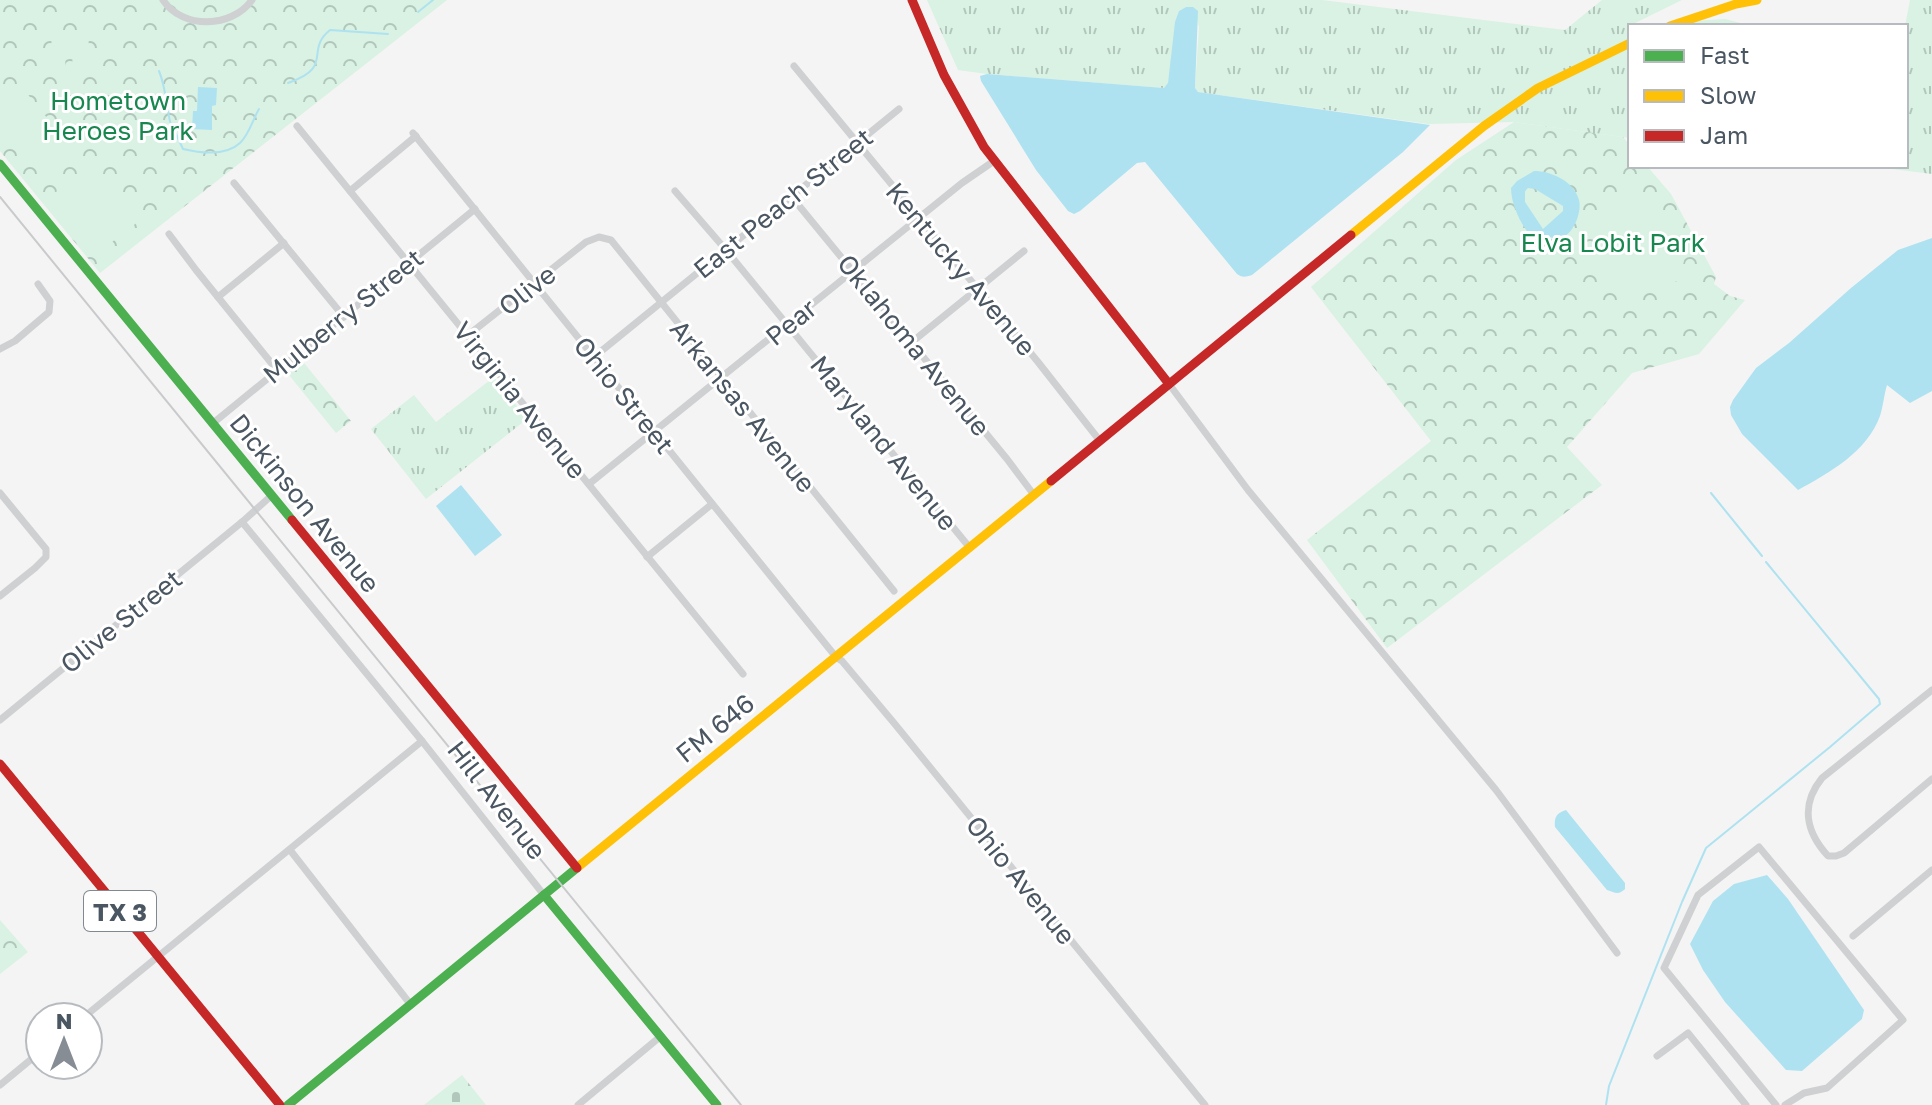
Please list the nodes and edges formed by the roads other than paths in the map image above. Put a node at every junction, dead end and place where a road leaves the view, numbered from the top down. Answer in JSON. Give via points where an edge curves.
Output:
{"nodes":[{"id":1,"x":163,"y":0,"type":"edge"},
{"id":2,"x":252,"y":0,"type":"edge"},
{"id":3,"x":912,"y":0,"type":"edge"},
{"id":4,"x":1757,"y":0,"type":"edge"},
{"id":5,"x":1676,"y":24,"type":"edge"},
{"id":6,"x":1628,"y":44,"type":"edge"},
{"id":7,"x":794,"y":66,"type":"dead end"},
{"id":8,"x":899,"y":109,"type":"dead end"},
{"id":9,"x":297,"y":126,"type":"dead end"},
{"id":10,"x":856,"y":143,"type":"junction"},
{"id":11,"x":994,"y":161,"type":"junction"},
{"id":12,"x":0,"y":164,"type":"edge"},
{"id":13,"x":234,"y":183,"type":"dead end"},
{"id":14,"x":350,"y":191,"type":"junction"},
{"id":15,"x":675,"y":191,"type":"dead end"},
{"id":16,"x":791,"y":196,"type":"junction"},
{"id":17,"x":475,"y":209,"type":"junction"},
{"id":18,"x":918,"y":219,"type":"junction"},
{"id":19,"x":169,"y":234,"type":"dead end"},
{"id":20,"x":586,"y":242,"type":"joint"},
{"id":21,"x":284,"y":243,"type":"junction"},
{"id":22,"x":726,"y":250,"type":"junction"},
{"id":23,"x":1024,"y":251,"type":"dead end"},
{"id":24,"x":409,"y":263,"type":"junction"},
{"id":25,"x":854,"y":271,"type":"junction"},
{"id":26,"x":38,"y":284,"type":"dead end"},
{"id":27,"x":535,"y":284,"type":"junction"},
{"id":28,"x":977,"y":289,"type":"junction"},
{"id":29,"x":218,"y":297,"type":"junction"},
{"id":30,"x":660,"y":302,"type":"junction"},
{"id":31,"x":344,"y":317,"type":"junction"},
{"id":32,"x":787,"y":325,"type":"junction"},
{"id":33,"x":467,"y":336,"type":"junction"},
{"id":34,"x":912,"y":342,"type":"junction"},
{"id":35,"x":0,"y":349,"type":"edge"},
{"id":36,"x":594,"y":357,"type":"junction"},
{"id":37,"x":277,"y":370,"type":"junction"},
{"id":38,"x":721,"y":378,"type":"junction"},
{"id":39,"x":1169,"y":384,"type":"junction"},
{"id":40,"x":212,"y":424,"type":"junction"},
{"id":41,"x":654,"y":432,"type":"junction"},
{"id":42,"x":1100,"y":441,"type":"junction"},
{"id":43,"x":589,"y":484,"type":"junction"},
{"id":44,"x":0,"y":493,"type":"edge"},
{"id":45,"x":1034,"y":495,"type":"junction"},
{"id":46,"x":271,"y":496,"type":"junction"},
{"id":47,"x":712,"y":504,"type":"junction"},
{"id":48,"x":242,"y":522,"type":"junction"},
{"id":49,"x":970,"y":548,"type":"junction"},
{"id":50,"x":647,"y":557,"type":"junction"},
{"id":51,"x":894,"y":591,"type":"dead end"},
{"id":52,"x":0,"y":596,"type":"edge"},
{"id":53,"x":836,"y":657,"type":"junction"},
{"id":54,"x":743,"y":674,"type":"dead end"},
{"id":55,"x":1932,"y":690,"type":"edge"},
{"id":56,"x":0,"y":720,"type":"edge"},
{"id":57,"x":422,"y":741,"type":"junction"},
{"id":58,"x":0,"y":764,"type":"edge"},
{"id":59,"x":1932,"y":779,"type":"edge"},
{"id":60,"x":290,"y":850,"type":"junction"},
{"id":61,"x":577,"y":868,"type":"junction"},
{"id":62,"x":1932,"y":870,"type":"edge"},
{"id":63,"x":544,"y":895,"type":"junction"},
{"id":64,"x":1853,"y":936,"type":"dead end"},
{"id":65,"x":1617,"y":953,"type":"dead end"},
{"id":66,"x":157,"y":956,"type":"junction"},
{"id":67,"x":104,"y":1001,"type":"edge"},
{"id":68,"x":411,"y":1005,"type":"junction"},
{"id":69,"x":661,"y":1036,"type":"junction"},
{"id":70,"x":1657,"y":1056,"type":"dead end"},
{"id":71,"x":24,"y":1065,"type":"edge"},
{"id":72,"x":0,"y":1085,"type":"edge"},
{"id":73,"x":594,"y":1091,"type":"junction"},
{"id":74,"x":601,"y":1099,"type":"dead end"},
{"id":75,"x":280,"y":1105,"type":"edge"},
{"id":76,"x":288,"y":1105,"type":"edge"},
{"id":77,"x":578,"y":1105,"type":"edge"},
{"id":78,"x":717,"y":1105,"type":"edge"},
{"id":79,"x":1205,"y":1105,"type":"edge"},
{"id":80,"x":1746,"y":1105,"type":"edge"},
{"id":81,"x":1776,"y":1105,"type":"edge"},
{"id":82,"x":1785,"y":1105,"type":"edge"}],
"edges":[{"from":1,"to":2,"type":"street","via":[[180,16],[208,22],[236,15]]},
{"from":3,"to":11,"type":"main road","via":[[961,109]]},
{"from":4,"to":5,"type":"main road"},
{"from":6,"to":39,"type":"main road","number":"FM 646","via":[[1538,88],[1484,126]]},
{"from":7,"to":10,"type":"street","name":"Kentucky Avenue"},
{"from":8,"to":10,"type":"street","name":"East Peach Street"},
{"from":9,"to":14,"type":"street","name":"Virginia Avenue"},
{"from":10,"to":16,"type":"street","name":"East Peach Street"},
{"from":10,"to":18,"type":"street","name":"Kentucky Avenue"},
{"from":11,"to":18,"type":"street","name":"Pear"},
{"from":11,"to":39,"type":"main road"},
{"from":12,"to":40,"type":"main road","name":"Dickinson Avenue"},
{"from":13,"to":21,"type":"street"},
{"from":14,"to":17,"type":"street","name":"Ohio Street","via":[[415,134]]},
{"from":14,"to":24,"type":"street","name":"Virginia Avenue"},
{"from":15,"to":22,"type":"street","name":"Maryland Avenue"},
{"from":16,"to":22,"type":"street","name":"East Peach Street"},
{"from":16,"to":25,"type":"street","name":"Oklahoma Avenue"},
{"from":17,"to":24,"type":"street","name":"Mulberry Street"},
{"from":17,"to":27,"type":"street","name":"Ohio Street"},
{"from":18,"to":25,"type":"street","name":"Pear"},
{"from":18,"to":28,"type":"street","name":"Kentucky Avenue"},
{"from":19,"to":29,"type":"street"},
{"from":20,"to":27,"type":"street","name":"Olive"},
{"from":20,"to":30,"type":"street","name":"Arkansas Avenue","via":[[611,240]]},
{"from":21,"to":29,"type":"street"},
{"from":21,"to":31,"type":"street"},
{"from":22,"to":30,"type":"street","name":"East Peach Street"},
{"from":22,"to":32,"type":"street","name":"Maryland Avenue"},
{"from":23,"to":28,"type":"street"},
{"from":24,"to":31,"type":"street","name":"Mulberry Street"},
{"from":24,"to":33,"type":"street","name":"Virginia Avenue"},
{"from":25,"to":32,"type":"street","name":"Pear"},
{"from":25,"to":34,"type":"street","name":"Oklahoma Avenue"},
{"from":26,"to":35,"type":"street","via":[[50,301],[49,312]]},
{"from":27,"to":33,"type":"street","name":"Olive"},
{"from":27,"to":36,"type":"street","name":"Ohio Street"},
{"from":28,"to":34,"type":"street"},
{"from":28,"to":42,"type":"street","name":"Kentucky Avenue"},
{"from":29,"to":37,"type":"street"},
{"from":30,"to":36,"type":"street","name":"East Peach Street"},
{"from":30,"to":38,"type":"street","name":"Arkansas Avenue"},
{"from":31,"to":37,"type":"street","name":"Mulberry Street"},
{"from":32,"to":38,"type":"street","name":"Pear"},
{"from":32,"to":49,"type":"street","name":"Maryland Avenue"},
{"from":33,"to":43,"type":"street","name":"Virginia Avenue"},
{"from":34,"to":45,"type":"street","name":"Oklahoma Avenue"},
{"from":36,"to":41,"type":"street","name":"Ohio Street"},
{"from":37,"to":40,"type":"street","name":"Mulberry Street"},
{"from":38,"to":41,"type":"street","name":"Pear"},
{"from":38,"to":51,"type":"street","name":"Arkansas Avenue"},
{"from":39,"to":42,"type":"main road","name":"FM 646","number":"FM 646"},
{"from":39,"to":65,"type":"street","via":[[1248,490],[1496,790]]},
{"from":40,"to":46,"type":"main road","name":"Dickinson Avenue"},
{"from":41,"to":43,"type":"street","name":"Pear"},
{"from":41,"to":47,"type":"street","name":"Ohio Street"},
{"from":42,"to":45,"type":"main road","name":"FM 646","number":"FM 646"},
{"from":43,"to":50,"type":"street","name":"Virginia Avenue"},
{"from":44,"to":52,"type":"street","via":[[46,549],[35,568]]},
{"from":45,"to":49,"type":"main road","name":"FM 646","number":"FM 646"},
{"from":46,"to":48,"type":"street","name":"Olive Street"},
{"from":46,"to":61,"type":"main road","name":"Dickinson Avenue"},
{"from":47,"to":50,"type":"street"},
{"from":47,"to":53,"type":"street","name":"Ohio Street"},
{"from":48,"to":56,"type":"street","name":"Olive Street"},
{"from":48,"to":57,"type":"street","name":"Hill Avenue"},
{"from":49,"to":53,"type":"main road","name":"FM 646","number":"FM 646"},
{"from":50,"to":54,"type":"street","name":"Virginia Avenue"},
{"from":53,"to":61,"type":"main road","name":"FM 646","number":"FM 646"},
{"from":53,"to":79,"type":"street","name":"Ohio Avenue"},
{"from":55,"to":59,"type":"street","via":[[1822,778],[1808,804],[1811,832],[1828,856],[1844,853]]},
{"from":57,"to":60,"type":"street"},
{"from":57,"to":63,"type":"street","name":"Hill Avenue"},
{"from":58,"to":66,"type":"main road","number":"TX 3"},
{"from":60,"to":66,"type":"street"},
{"from":60,"to":68,"type":"street"},
{"from":61,"to":63,"type":"main road","name":"FM 646","number":"FM 646"},
{"from":62,"to":64,"type":"street"},
{"from":63,"to":68,"type":"main road","name":"FM 646","number":"FM 646"},
{"from":63,"to":69,"type":"main road","name":"Hill Avenue"},
{"from":66,"to":67,"type":"street"},
{"from":66,"to":75,"type":"main road","number":"TX 3"},
{"from":68,"to":76,"type":"main road","name":"FM 646","number":"FM 646"},
{"from":69,"to":73,"type":"street"},
{"from":69,"to":78,"type":"main road","name":"Hill Avenue"},
{"from":70,"to":80,"type":"street","via":[[1688,1033]]},
{"from":71,"to":72,"type":"street"},
{"from":73,"to":74,"type":"street"},
{"from":73,"to":77,"type":"street"},
{"from":81,"to":82,"type":"street","via":[[1664,968],[1698,895],[1759,847],[1903,1020],[1827,1088]]}]}
